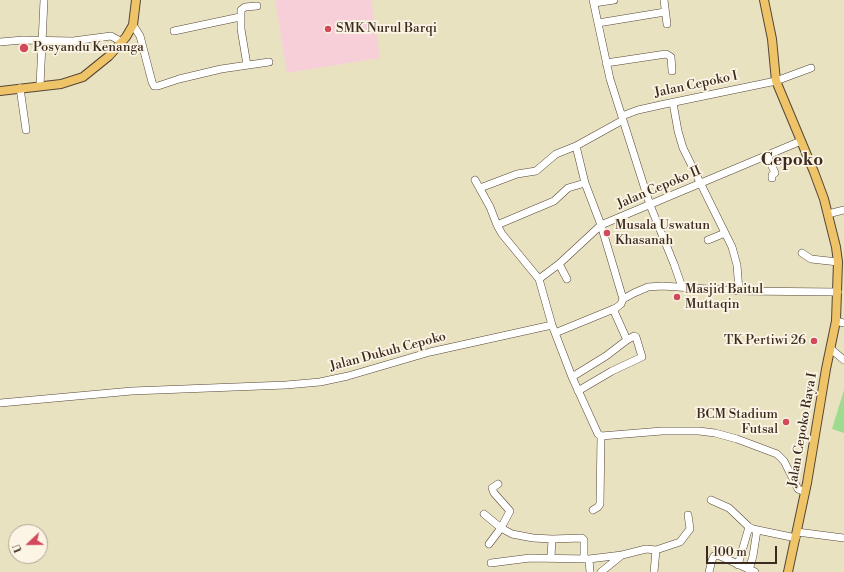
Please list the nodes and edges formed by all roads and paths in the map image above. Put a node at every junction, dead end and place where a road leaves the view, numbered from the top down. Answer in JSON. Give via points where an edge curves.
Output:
{"nodes":[{"id":1,"x":44,"y":0,"type":"edge"},
{"id":2,"x":136,"y":0,"type":"edge"},
{"id":3,"x":614,"y":0,"type":"edge"},
{"id":4,"x":664,"y":0,"type":"edge"},
{"id":5,"x":764,"y":0,"type":"edge"},
{"id":6,"x":593,"y":2,"type":"edge"},
{"id":7,"x":257,"y":6,"type":"dead end"},
{"id":8,"x":665,"y":12,"type":"junction"},
{"id":9,"x":240,"y":17,"type":"junction"},
{"id":10,"x":598,"y":23,"type":"junction"},
{"id":11,"x":666,"y":24,"type":"dead end"},
{"id":12,"x":134,"y":25,"type":"junction"},
{"id":13,"x":174,"y":31,"type":"dead end"},
{"id":14,"x":42,"y":41,"type":"junction"},
{"id":15,"x":0,"y":42,"type":"edge"},
{"id":16,"x":122,"y":42,"type":"junction"},
{"id":17,"x":269,"y":62,"type":"dead end"},
{"id":18,"x":606,"y":63,"type":"junction"},
{"id":19,"x":247,"y":65,"type":"junction"},
{"id":20,"x":811,"y":68,"type":"dead end"},
{"id":21,"x":672,"y":71,"type":"dead end"},
{"id":22,"x":776,"y":81,"type":"junction"},
{"id":23,"x":40,"y":86,"type":"junction"},
{"id":24,"x":20,"y":88,"type":"junction"},
{"id":25,"x":0,"y":91,"type":"edge"},
{"id":26,"x":673,"y":103,"type":"junction"},
{"id":27,"x":622,"y":118,"type":"junction"},
{"id":28,"x":26,"y":130,"type":"dead end"},
{"id":29,"x":800,"y":141,"type":"junction"},
{"id":30,"x":576,"y":146,"type":"junction"},
{"id":31,"x":767,"y":155,"type":"junction"},
{"id":32,"x":772,"y":178,"type":"dead end"},
{"id":33,"x":475,"y":180,"type":"dead end"},
{"id":34,"x":585,"y":183,"type":"junction"},
{"id":35,"x":701,"y":183,"type":"junction"},
{"id":36,"x":480,"y":188,"type":"junction"},
{"id":37,"x":650,"y":205,"type":"junction"},
{"id":38,"x":844,"y":210,"type":"edge"},
{"id":39,"x":828,"y":214,"type":"junction"},
{"id":40,"x":497,"y":225,"type":"junction"},
{"id":41,"x":601,"y":225,"type":"junction"},
{"id":42,"x":725,"y":233,"type":"junction"},
{"id":43,"x":708,"y":240,"type":"dead end"},
{"id":44,"x":802,"y":254,"type":"dead end"},
{"id":45,"x":838,"y":262,"type":"junction"},
{"id":46,"x":559,"y":264,"type":"junction"},
{"id":47,"x":539,"y":279,"type":"junction"},
{"id":48,"x":567,"y":279,"type":"dead end"},
{"id":49,"x":682,"y":287,"type":"junction"},
{"id":50,"x":739,"y":291,"type":"junction"},
{"id":51,"x":838,"y":292,"type":"junction"},
{"id":52,"x":623,"y":299,"type":"junction"},
{"id":53,"x":613,"y":309,"type":"junction"},
{"id":54,"x":840,"y":322,"type":"edge"},
{"id":55,"x":552,"y":325,"type":"junction"},
{"id":56,"x":555,"y":333,"type":"junction"},
{"id":57,"x":627,"y":340,"type":"junction"},
{"id":58,"x":831,"y":349,"type":"junction"},
{"id":59,"x":844,"y":360,"type":"edge"},
{"id":60,"x":572,"y":377,"type":"junction"},
{"id":61,"x":578,"y":391,"type":"junction"},
{"id":62,"x":0,"y":403,"type":"edge"},
{"id":63,"x":601,"y":436,"type":"junction"},
{"id":64,"x":498,"y":484,"type":"dead end"},
{"id":65,"x":802,"y":490,"type":"junction"},
{"id":66,"x":711,"y":500,"type":"dead end"},
{"id":67,"x":592,"y":510,"type":"dead end"},
{"id":68,"x":484,"y":514,"type":"dead end"},
{"id":69,"x":688,"y":516,"type":"dead end"},
{"id":70,"x":749,"y":527,"type":"junction"},
{"id":71,"x":500,"y":528,"type":"junction"},
{"id":72,"x":757,"y":530,"type":"junction"},
{"id":73,"x":796,"y":535,"type":"junction"},
{"id":74,"x":844,"y":538,"type":"edge"},
{"id":75,"x":552,"y":539,"type":"junction"},
{"id":76,"x":489,"y":544,"type":"dead end"},
{"id":77,"x":656,"y":550,"type":"junction"},
{"id":78,"x":622,"y":555,"type":"junction"},
{"id":79,"x":551,"y":557,"type":"junction"},
{"id":80,"x":586,"y":559,"type":"junction"},
{"id":81,"x":491,"y":563,"type":"dead end"},
{"id":82,"x":738,"y":565,"type":"junction"},
{"id":83,"x":752,"y":571,"type":"edge"},
{"id":84,"x":590,"y":572,"type":"edge"},
{"id":85,"x":601,"y":572,"type":"edge"},
{"id":86,"x":654,"y":572,"type":"edge"},
{"id":87,"x":709,"y":572,"type":"edge"},
{"id":88,"x":788,"y":572,"type":"edge"}],
"edges":[{"from":1,"to":14,"type":"street"},
{"from":2,"to":12,"type":"main road"},
{"from":3,"to":6,"type":"street"},
{"from":4,"to":8,"type":"street"},
{"from":5,"to":22,"type":"main road","name":"Jalan Cepoko Raya I","via":[[772,39]]},
{"from":6,"to":10,"type":"street"},
{"from":7,"to":9,"type":"street","via":[[242,8]]},
{"from":8,"to":10,"type":"street"},
{"from":8,"to":11,"type":"street"},
{"from":9,"to":13,"type":"street"},
{"from":9,"to":19,"type":"street"},
{"from":10,"to":18,"type":"street"},
{"from":12,"to":16,"type":"main road"},
{"from":12,"to":19,"type":"street","via":[[140,36],[154,86],[198,74]]},
{"from":14,"to":15,"type":"street"},
{"from":14,"to":16,"type":"street","via":[[74,41],[111,36]]},
{"from":14,"to":23,"type":"street"},
{"from":16,"to":23,"type":"main road","via":[[109,56],[79,79]]},
{"from":17,"to":19,"type":"street"},
{"from":18,"to":21,"type":"street","via":[[666,54],[670,57]]},
{"from":18,"to":27,"type":"street"},
{"from":20,"to":22,"type":"street"},
{"from":22,"to":26,"type":"street","name":"Jalan Cepoko I"},
{"from":22,"to":29,"type":"main road","name":"Jalan Cepoko Raya I"},
{"from":23,"to":24,"type":"main road"},
{"from":24,"to":25,"type":"main road"},
{"from":24,"to":28,"type":"street"},
{"from":26,"to":27,"type":"street","name":"Jalan Cepoko I","via":[[638,110]]},
{"from":26,"to":35,"type":"street","via":[[683,148]]},
{"from":27,"to":30,"type":"street"},
{"from":27,"to":37,"type":"street"},
{"from":29,"to":31,"type":"street","name":"Jalan Cepoko II"},
{"from":29,"to":39,"type":"main road","name":"Jalan Cepoko Raya I"},
{"from":30,"to":34,"type":"street"},
{"from":30,"to":36,"type":"street","via":[[556,154],[536,171],[517,174]]},
{"from":31,"to":32,"type":"street","via":[[775,171]]},
{"from":31,"to":35,"type":"street","name":"Jalan Cepoko II"},
{"from":33,"to":36,"type":"street"},
{"from":34,"to":40,"type":"street","via":[[568,188],[554,201]]},
{"from":34,"to":41,"type":"street"},
{"from":35,"to":37,"type":"street","name":"Jalan Cepoko II"},
{"from":35,"to":42,"type":"street"},
{"from":36,"to":40,"type":"street"},
{"from":37,"to":41,"type":"street","name":"Jalan Cepoko II"},
{"from":37,"to":49,"type":"street"},
{"from":38,"to":39,"type":"street"},
{"from":39,"to":45,"type":"main road","name":"Jalan Cepoko Raya I"},
{"from":40,"to":47,"type":"street"},
{"from":41,"to":46,"type":"street","name":"Jalan Cepoko II"},
{"from":41,"to":52,"type":"street"},
{"from":42,"to":43,"type":"street"},
{"from":42,"to":50,"type":"street","via":[[737,265]]},
{"from":44,"to":45,"type":"street","via":[[811,259]]},
{"from":45,"to":51,"type":"main road","name":"Jalan Cepoko Raya I"},
{"from":46,"to":47,"type":"street","name":"Jalan Cepoko II"},
{"from":46,"to":48,"type":"street"},
{"from":47,"to":55,"type":"street"},
{"from":49,"to":50,"type":"street"},
{"from":49,"to":52,"type":"street","via":[[648,287]]},
{"from":50,"to":51,"type":"street"},
{"from":51,"to":54,"type":"main road","name":"Jalan Cepoko Raya I"},
{"from":52,"to":53,"type":"street","via":[[621,304]]},
{"from":53,"to":56,"type":"street"},
{"from":53,"to":57,"type":"street"},
{"from":54,"to":58,"type":"main road","name":"Jalan Cepoko Raya I"},
{"from":55,"to":56,"type":"street"},
{"from":55,"to":62,"type":"street","name":"Jalan Dukuh Cepoko","via":[[430,352],[320,382],[132,391]]},
{"from":56,"to":60,"type":"street"},
{"from":57,"to":60,"type":"street"},
{"from":57,"to":61,"type":"street","via":[[636,337],[642,357]]},
{"from":58,"to":59,"type":"street"},
{"from":58,"to":65,"type":"main road","name":"Jalan Cepoko Raya I"},
{"from":60,"to":61,"type":"street"},
{"from":61,"to":63,"type":"street"},
{"from":63,"to":65,"type":"street","via":[[662,430],[715,433],[738,439],[777,454]]},
{"from":63,"to":67,"type":"street","via":[[600,504]]},
{"from":64,"to":71,"type":"street","via":[[492,488],[494,493],[510,511]]},
{"from":65,"to":73,"type":"main road","name":"Jalan Cepoko Raya I","via":[[803,502]]},
{"from":66,"to":70,"type":"street","via":[[729,508]]},
{"from":68,"to":71,"type":"street"},
{"from":69,"to":77,"type":"street","via":[[690,530],[684,538],[680,542]]},
{"from":70,"to":72,"type":"street"},
{"from":70,"to":82,"type":"street"},
{"from":71,"to":75,"type":"street","via":[[512,534]]},
{"from":71,"to":76,"type":"street"},
{"from":72,"to":73,"type":"street"},
{"from":72,"to":83,"type":"street"},
{"from":73,"to":74,"type":"street"},
{"from":73,"to":88,"type":"main road","name":"Jalan Cepoko Raya I"},
{"from":75,"to":79,"type":"street"},
{"from":75,"to":80,"type":"street","via":[[582,538]]},
{"from":77,"to":78,"type":"street","via":[[646,549]]},
{"from":77,"to":86,"type":"street","via":[[656,557],[651,564]]},
{"from":78,"to":80,"type":"street"},
{"from":78,"to":85,"type":"street"},
{"from":79,"to":80,"type":"street"},
{"from":79,"to":81,"type":"street"},
{"from":80,"to":84,"type":"street"},
{"from":82,"to":83,"type":"street"},
{"from":82,"to":87,"type":"street","via":[[719,555],[714,556]]}]}
